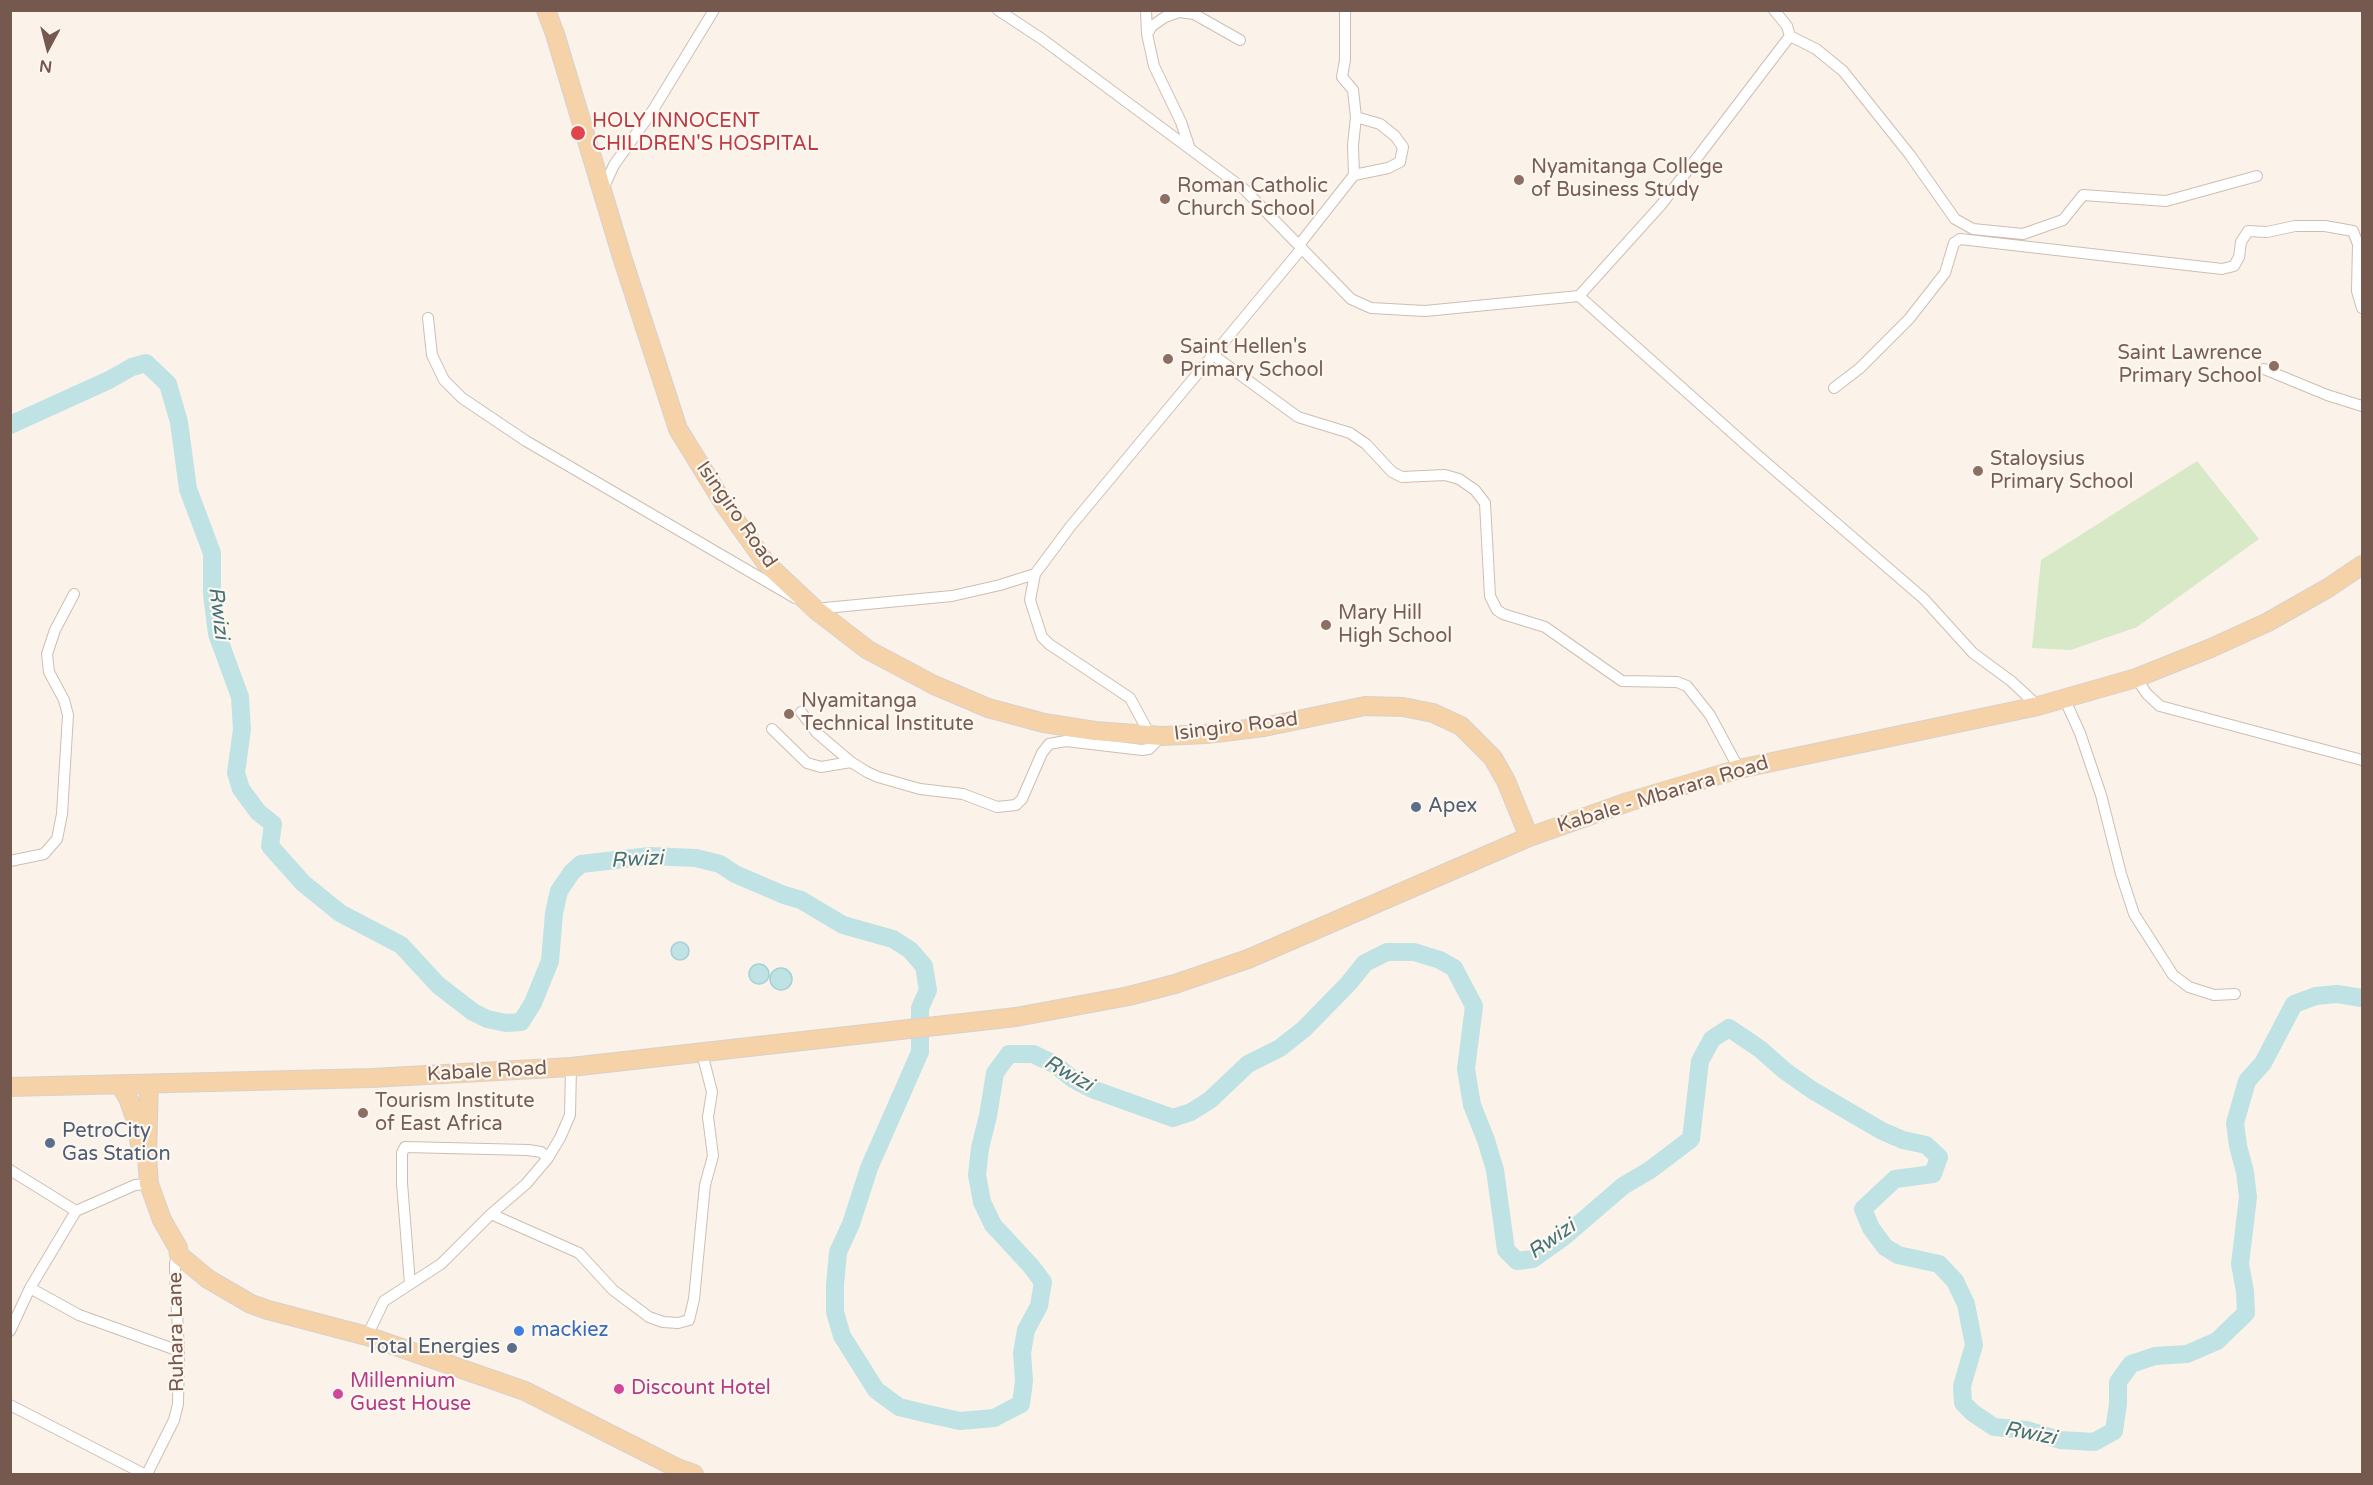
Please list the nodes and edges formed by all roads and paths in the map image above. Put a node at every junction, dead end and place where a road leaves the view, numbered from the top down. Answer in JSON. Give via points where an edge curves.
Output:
{"nodes":[{"id":1,"x":546,"y":10,"type":"edge"},
{"id":2,"x":714,"y":10,"type":"edge"},
{"id":3,"x":998,"y":10,"type":"edge"},
{"id":4,"x":1146,"y":10,"type":"edge"},
{"id":5,"x":1345,"y":10,"type":"edge"},
{"id":6,"x":1774,"y":10,"type":"edge"},
{"id":7,"x":1147,"y":34,"type":"junction"},
{"id":8,"x":1790,"y":36,"type":"junction"},
{"id":9,"x":1240,"y":40,"type":"dead end"},
{"id":10,"x":1356,"y":117,"type":"junction"},
{"id":11,"x":1190,"y":149,"type":"junction"},
{"id":12,"x":1354,"y":175,"type":"junction"},
{"id":13,"x":2257,"y":176,"type":"dead end"},
{"id":14,"x":602,"y":191,"type":"junction"},
{"id":15,"x":1300,"y":247,"type":"junction"},
{"id":16,"x":1579,"y":296,"type":"junction"},
{"id":17,"x":2362,"y":308,"type":"edge"},
{"id":18,"x":428,"y":318,"type":"dead end"},
{"id":19,"x":1213,"y":355,"type":"junction"},
{"id":20,"x":2264,"y":369,"type":"dead end"},
{"id":21,"x":1834,"y":388,"type":"dead end"},
{"id":22,"x":2362,"y":405,"type":"edge"},
{"id":23,"x":2362,"y":565,"type":"edge"},
{"id":24,"x":1035,"y":574,"type":"junction"},
{"id":25,"x":74,"y":594,"type":"dead end"},
{"id":26,"x":816,"y":610,"type":"junction"},
{"id":27,"x":2136,"y":678,"type":"junction"},
{"id":28,"x":2064,"y":698,"type":"junction"},
{"id":29,"x":2038,"y":706,"type":"junction"},
{"id":30,"x":801,"y":712,"type":"dead end"},
{"id":31,"x":772,"y":729,"type":"dead end"},
{"id":32,"x":1156,"y":736,"type":"junction"},
{"id":33,"x":2362,"y":760,"type":"edge"},
{"id":34,"x":851,"y":762,"type":"junction"},
{"id":35,"x":1739,"y":769,"type":"junction"},
{"id":36,"x":1529,"y":837,"type":"junction"},
{"id":37,"x":10,"y":861,"type":"edge"},
{"id":38,"x":2235,"y":994,"type":"dead end"},
{"id":39,"x":961,"y":1024,"type":"joint"},
{"id":40,"x":702,"y":1053,"type":"junction"},
{"id":41,"x":571,"y":1067,"type":"junction"},
{"id":42,"x":149,"y":1084,"type":"junction"},
{"id":43,"x":181,"y":1084,"type":"junction"},
{"id":44,"x":120,"y":1085,"type":"junction"},
{"id":45,"x":10,"y":1087,"type":"edge"},
{"id":46,"x":149,"y":1123,"type":"junction"},
{"id":47,"x":548,"y":1158,"type":"junction"},
{"id":48,"x":10,"y":1170,"type":"edge"},
{"id":49,"x":146,"y":1184,"type":"junction"},
{"id":50,"x":76,"y":1210,"type":"junction"},
{"id":51,"x":491,"y":1214,"type":"junction"},
{"id":52,"x":177,"y":1259,"type":"junction"},
{"id":53,"x":410,"y":1284,"type":"junction"},
{"id":54,"x":30,"y":1288,"type":"junction"},
{"id":55,"x":10,"y":1331,"type":"edge"},
{"id":56,"x":367,"y":1336,"type":"junction"},
{"id":57,"x":179,"y":1351,"type":"junction"},
{"id":58,"x":10,"y":1405,"type":"edge"},
{"id":59,"x":145,"y":1474,"type":"edge"},
{"id":60,"x":694,"y":1474,"type":"edge"}],
"edges":[{"from":1,"to":14,"type":"main road","name":"Isingiro Road"},
{"from":2,"to":14,"type":"street","via":[[614,165]]},
{"from":3,"to":11,"type":"street"},
{"from":4,"to":7,"type":"street"},
{"from":5,"to":10,"type":"street","via":[[1342,77],[1353,90]]},
{"from":6,"to":8,"type":"street"},
{"from":7,"to":9,"type":"street","via":[[1165,17],[1179,12],[1194,14]]},
{"from":7,"to":11,"type":"street","via":[[1154,66]]},
{"from":8,"to":13,"type":"street","via":[[1816,49],[1843,71],[1910,155],[1954,219],[1972,229],[2023,234],[2063,220],[2083,195],[2166,201]]},
{"from":8,"to":16,"type":"street","via":[[1661,205]]},
{"from":10,"to":12,"type":"street"},
{"from":10,"to":12,"type":"street","via":[[1380,124],[1403,147],[1401,162]]},
{"from":11,"to":15,"type":"street","via":[[1244,189]]},
{"from":12,"to":15,"type":"street"},
{"from":14,"to":26,"type":"main road","name":"Isingiro Road","via":[[678,429],[766,563]]},
{"from":15,"to":16,"type":"street","via":[[1351,299],[1371,308],[1425,311]]},
{"from":15,"to":19,"type":"street"},
{"from":16,"to":29,"type":"street","via":[[1924,599],[1973,652]]},
{"from":17,"to":21,"type":"street","via":[[2357,291],[2358,244],[2353,231],[2342,228],[2295,226],[2268,232],[2248,231],[2234,266],[2222,269],[1960,239],[1954,243],[1945,273],[1909,319]]},
{"from":18,"to":26,"type":"street","via":[[432,355],[444,380],[462,398],[536,447]]},
{"from":19,"to":24,"type":"street"},
{"from":19,"to":35,"type":"street","via":[[1298,417],[1350,433],[1392,472],[1402,477],[1445,475],[1475,490],[1485,503],[1490,596],[1497,610],[1545,627],[1622,681],[1677,682],[1687,686],[1710,715]]},
{"from":20,"to":22,"type":"street"},
{"from":23,"to":27,"type":"main road","name":"Kabale - Mbarara Road","via":[[2268,622]]},
{"from":24,"to":26,"type":"street","via":[[952,596]]},
{"from":24,"to":32,"type":"street","via":[[1029,600],[1042,637],[1130,698]]},
{"from":25,"to":37,"type":"street","via":[[55,630],[48,654],[49,672],[68,716],[57,839],[44,854]]},
{"from":26,"to":32,"type":"main road","name":"Isingiro Road","via":[[868,650],[988,708],[1044,723]]},
{"from":27,"to":28,"type":"main road","name":"Kabale - Mbarara Road"},
{"from":27,"to":33,"type":"street","via":[[2160,706]]},
{"from":28,"to":29,"type":"main road","name":"Kabale - Mbarara Road"},
{"from":28,"to":38,"type":"street","via":[[2101,795],[2134,914],[2173,975],[2189,987],[2214,995]]},
{"from":29,"to":35,"type":"main road","name":"Kabale - Mbarara Road"},
{"from":30,"to":34,"type":"street","via":[[817,733]]},
{"from":31,"to":34,"type":"street","via":[[807,763],[821,767]]},
{"from":32,"to":34,"type":"street","via":[[1149,749],[1142,750],[1066,741],[1049,744],[1022,799],[1009,808],[963,794],[920,789],[878,777]]},
{"from":32,"to":36,"type":"main road","name":"Isingiro Road","via":[[1264,727],[1365,706],[1403,706],[1433,713],[1461,726],[1492,758]]},
{"from":35,"to":36,"type":"main road","name":"Kabale - Mbarara Road"},
{"from":36,"to":39,"type":"main road","name":"Kabale - Mbarara Road","via":[[1248,959],[1175,984],[1080,1007]]},
{"from":39,"to":40,"type":"main road","name":"Kabale Road"},
{"from":40,"to":41,"type":"main road","name":"Kabale Road"},
{"from":40,"to":51,"type":"street","via":[[712,1092],[708,1117],[713,1156],[705,1185],[694,1299],[688,1320],[663,1322],[649,1317],[613,1290],[579,1253]]},
{"from":41,"to":43,"type":"main road","name":"Kabale Road"},
{"from":41,"to":47,"type":"street","via":[[570,1114]]},
{"from":42,"to":43,"type":"main road","name":"Kabale Road"},
{"from":42,"to":44,"type":"main road","name":"Kabale Road"},
{"from":42,"to":46,"type":"main road"},
{"from":43,"to":46,"type":"main road","via":[[160,1098]]},
{"from":44,"to":45,"type":"main road","name":"Kabale Road"},
{"from":44,"to":49,"type":"main road","via":[[139,1131]]},
{"from":46,"to":49,"type":"main road"},
{"from":47,"to":51,"type":"street","via":[[526,1184]]},
{"from":47,"to":53,"type":"street","via":[[528,1150],[405,1147],[402,1183]]},
{"from":48,"to":50,"type":"street"},
{"from":49,"to":50,"type":"street"},
{"from":49,"to":52,"type":"main road","via":[[147,1200],[156,1222]]},
{"from":50,"to":54,"type":"street"},
{"from":51,"to":53,"type":"street","via":[[441,1264]]},
{"from":52,"to":56,"type":"main road","via":[[214,1292],[256,1312]]},
{"from":52,"to":57,"type":"street","name":"Ruhara Lane"},
{"from":53,"to":56,"type":"street","via":[[384,1301]]},
{"from":54,"to":55,"type":"street"},
{"from":54,"to":57,"type":"street","via":[[79,1316]]},
{"from":56,"to":60,"type":"main road","via":[[525,1391]]},
{"from":57,"to":59,"type":"street","name":"Ruhara Lane","via":[[180,1386],[174,1420]]},
{"from":58,"to":59,"type":"street"}]}
